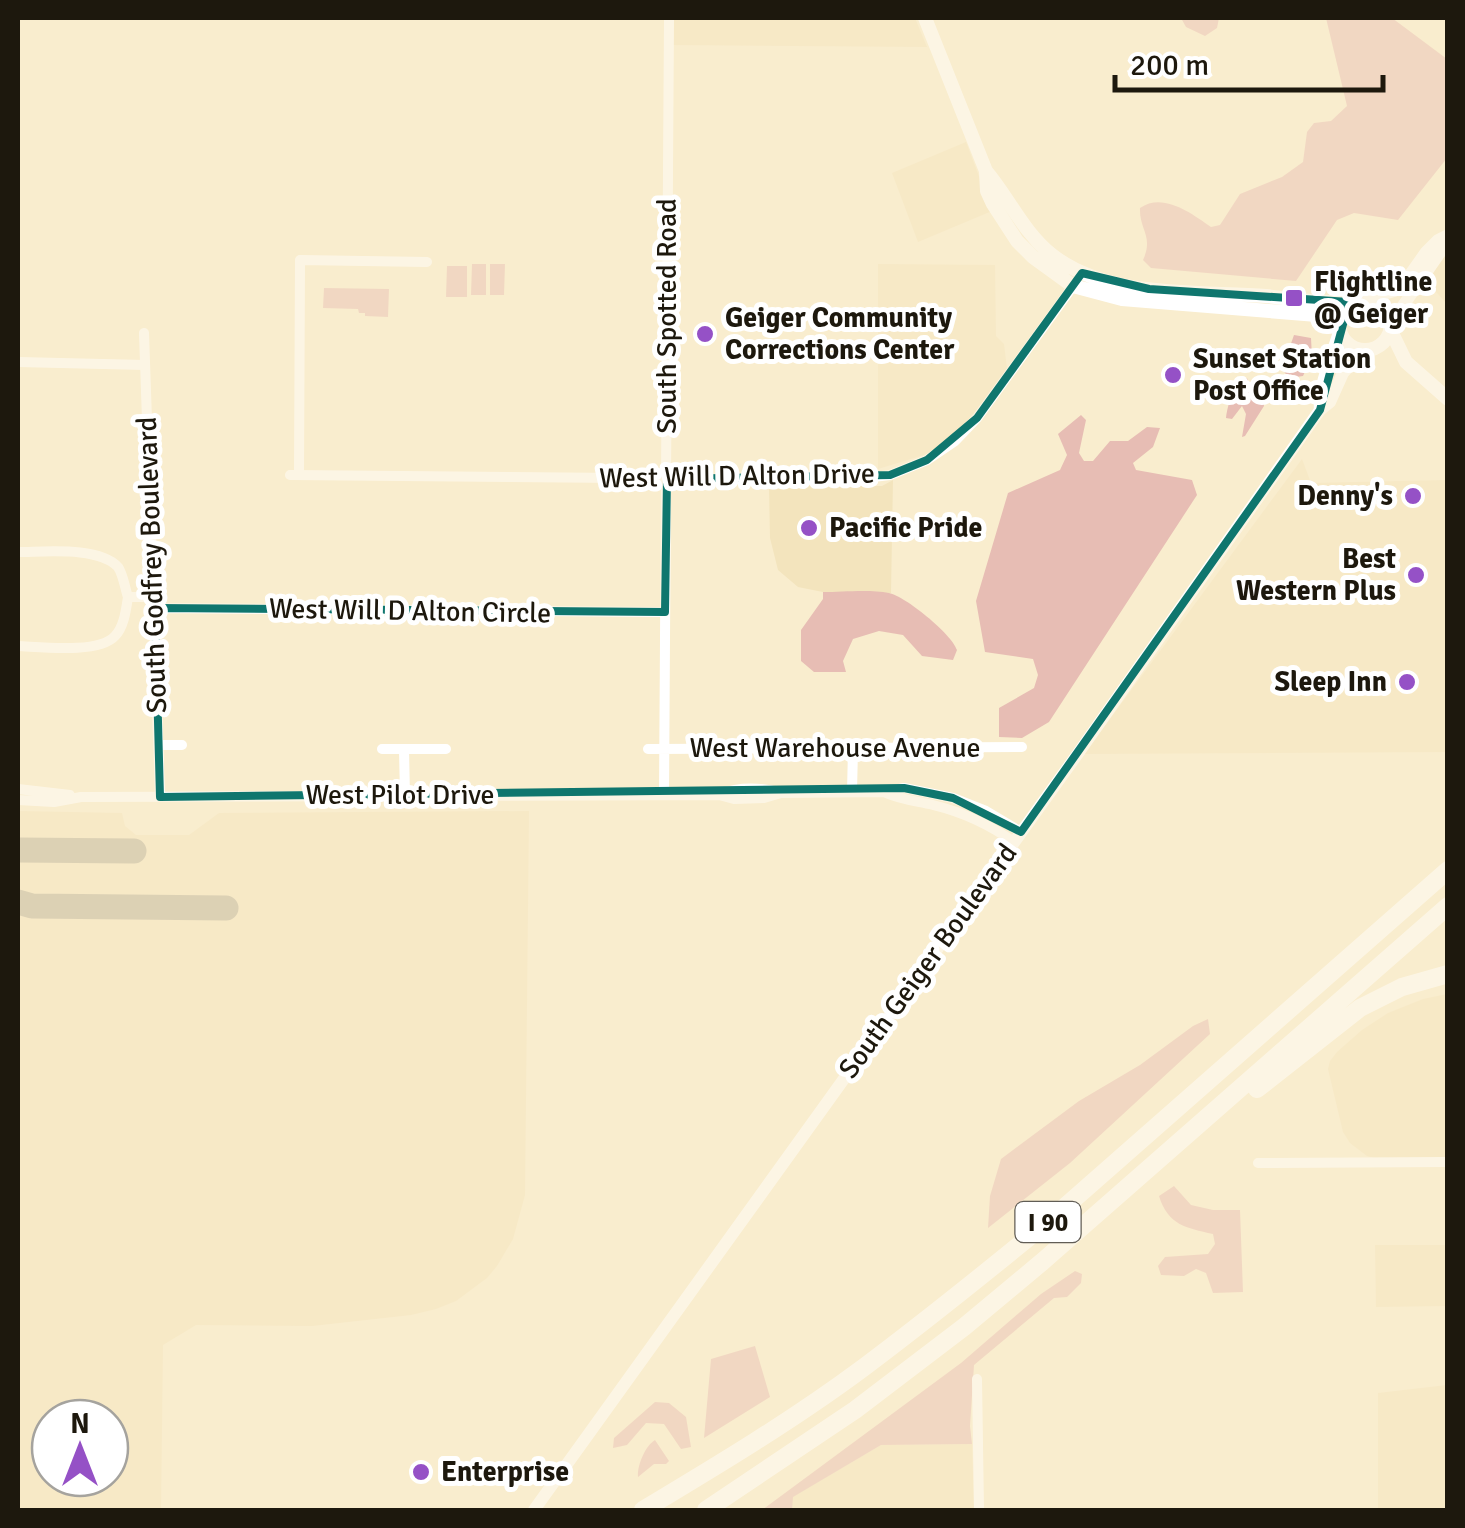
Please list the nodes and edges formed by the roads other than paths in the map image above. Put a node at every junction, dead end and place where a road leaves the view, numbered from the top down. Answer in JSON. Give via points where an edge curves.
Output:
{"nodes":[{"id":1,"x":669,"y":18,"type":"edge"},
{"id":2,"x":925,"y":18,"type":"edge"},
{"id":3,"x":1448,"y":238,"type":"edge"},
{"id":4,"x":427,"y":262,"type":"dead end"},
{"id":5,"x":1078,"y":279,"type":"junction"},
{"id":6,"x":1369,"y":298,"type":"junction"},
{"id":7,"x":1350,"y":302,"type":"junction"},
{"id":8,"x":1391,"y":326,"type":"junction"},
{"id":9,"x":1339,"y":330,"type":"junction"},
{"id":10,"x":144,"y":333,"type":"dead end"},
{"id":11,"x":1369,"y":350,"type":"junction"},
{"id":12,"x":18,"y":362,"type":"edge"},
{"id":13,"x":1406,"y":362,"type":"junction"},
{"id":14,"x":145,"y":364,"type":"junction"},
{"id":15,"x":1448,"y":399,"type":"edge"},
{"id":16,"x":1320,"y":410,"type":"junction"},
{"id":17,"x":667,"y":479,"type":"junction"},
{"id":18,"x":18,"y":552,"type":"edge"},
{"id":19,"x":128,"y":597,"type":"junction"},
{"id":20,"x":154,"y":602,"type":"junction"},
{"id":21,"x":665,"y":612,"type":"junction"},
{"id":22,"x":18,"y":646,"type":"edge"},
{"id":23,"x":159,"y":745,"type":"junction"},
{"id":24,"x":182,"y":745,"type":"dead end"},
{"id":25,"x":1022,"y":748,"type":"dead end"},
{"id":26,"x":382,"y":749,"type":"dead end"},
{"id":27,"x":446,"y":749,"type":"dead end"},
{"id":28,"x":648,"y":749,"type":"dead end"},
{"id":29,"x":664,"y":749,"type":"junction"},
{"id":30,"x":853,"y":749,"type":"junction"},
{"id":31,"x":404,"y":750,"type":"junction"},
{"id":32,"x":18,"y":789,"type":"edge"},
{"id":33,"x":852,"y":792,"type":"junction"},
{"id":34,"x":406,"y":795,"type":"junction"},
{"id":35,"x":664,"y":795,"type":"junction"},
{"id":36,"x":81,"y":797,"type":"junction"},
{"id":37,"x":160,"y":797,"type":"junction"},
{"id":38,"x":18,"y":800,"type":"edge"},
{"id":39,"x":1017,"y":837,"type":"junction"},
{"id":40,"x":1448,"y":858,"type":"edge"},
{"id":41,"x":1448,"y":870,"type":"edge"},
{"id":42,"x":1422,"y":893,"type":"junction"},
{"id":43,"x":1448,"y":906,"type":"edge"},
{"id":44,"x":1448,"y":974,"type":"edge"},
{"id":45,"x":1220,"y":1106,"type":"junction"},
{"id":46,"x":1448,"y":1162,"type":"edge"},
{"id":47,"x":1258,"y":1163,"type":"dead end"},
{"id":48,"x":977,"y":1379,"type":"dead end"},
{"id":49,"x":534,"y":1510,"type":"edge"},
{"id":50,"x":644,"y":1510,"type":"edge"},
{"id":51,"x":706,"y":1510,"type":"edge"},
{"id":52,"x":979,"y":1510,"type":"edge"}],
"edges":[{"from":1,"to":17,"type":"street","name":"South Spotted Road"},
{"from":2,"to":5,"type":"main road","via":[[993,204],[1033,257]]},
{"from":3,"to":6,"type":"street","via":[[1426,252],[1402,286]]},
{"from":3,"to":8,"type":"street"},
{"from":4,"to":17,"type":"street","name":"West Will D Alton Drive","via":[[300,260],[294,475]]},
{"from":5,"to":7,"type":"main road"},
{"from":5,"to":9,"type":"main road","via":[[1122,300],[1317,315]]},
{"from":5,"to":17,"type":"street","name":"West Will D Alton Drive","via":[[977,418],[927,460],[848,480]]},
{"from":6,"to":7,"type":"main road"},
{"from":6,"to":8,"type":"main road","via":[[1382,304]]},
{"from":7,"to":9,"type":"main road"},
{"from":8,"to":11,"type":"main road","via":[[1381,345]]},
{"from":8,"to":13,"type":"main road"},
{"from":9,"to":11,"type":"main road","via":[[1349,345]]},
{"from":9,"to":16,"type":"street","name":"South Geiger Boulevard"},
{"from":10,"to":14,"type":"street","name":"South Godfrey Boulevard"},
{"from":11,"to":13,"type":"main road"},
{"from":11,"to":16,"type":"street","name":"South Geiger Boulevard","via":[[1342,373]]},
{"from":12,"to":14,"type":"street"},
{"from":13,"to":15,"type":"main road"},
{"from":14,"to":20,"type":"street","name":"South Godfrey Boulevard"},
{"from":16,"to":39,"type":"street","name":"South Geiger Boulevard"},
{"from":17,"to":21,"type":"street","name":"South Spotted Road"},
{"from":18,"to":19,"type":"street","via":[[104,557],[120,569]]},
{"from":19,"to":20,"type":"street","name":"West Will D Alton Circle"},
{"from":19,"to":22,"type":"street","via":[[117,635],[103,645]]},
{"from":20,"to":21,"type":"street","name":"West Will D Alton Circle"},
{"from":20,"to":23,"type":"street","name":"South Godfrey Boulevard"},
{"from":21,"to":29,"type":"street","name":"South Spotted Road"},
{"from":23,"to":24,"type":"street"},
{"from":23,"to":37,"type":"street","name":"South Godfrey Boulevard"},
{"from":25,"to":30,"type":"street","name":"West Warehouse Avenue"},
{"from":26,"to":31,"type":"street"},
{"from":27,"to":31,"type":"street"},
{"from":28,"to":29,"type":"street","name":"West Warehouse Avenue"},
{"from":29,"to":30,"type":"street","name":"West Warehouse Avenue"},
{"from":29,"to":35,"type":"street","name":"South Spotted Road"},
{"from":30,"to":33,"type":"street"},
{"from":31,"to":34,"type":"street"},
{"from":32,"to":36,"type":"street","name":"West Pilot Drive"},
{"from":33,"to":35,"type":"street","name":"West Pilot Drive","via":[[734,799]]},
{"from":33,"to":39,"type":"street","name":"West Pilot Drive","via":[[904,788],[953,798],[986,810]]},
{"from":34,"to":35,"type":"street","name":"West Pilot Drive"},
{"from":34,"to":37,"type":"street","name":"West Pilot Drive"},
{"from":36,"to":37,"type":"street","name":"West Pilot Drive"},
{"from":36,"to":38,"type":"street","name":"West Pilot Drive"},
{"from":39,"to":49,"type":"street","name":"South Geiger Boulevard"},
{"from":40,"to":42,"type":"highway"},
{"from":41,"to":42,"type":"highway","number":"I 90"},
{"from":42,"to":50,"type":"highway","number":"I 90","via":[[999,1262],[860,1370]]},
{"from":43,"to":45,"type":"highway","number":"I 90"},
{"from":44,"to":45,"type":"highway","via":[[1370,1003],[1253,1092]]},
{"from":45,"to":51,"type":"highway","number":"I 90","via":[[964,1327]]},
{"from":46,"to":47,"type":"street"},
{"from":48,"to":52,"type":"street"}]}
